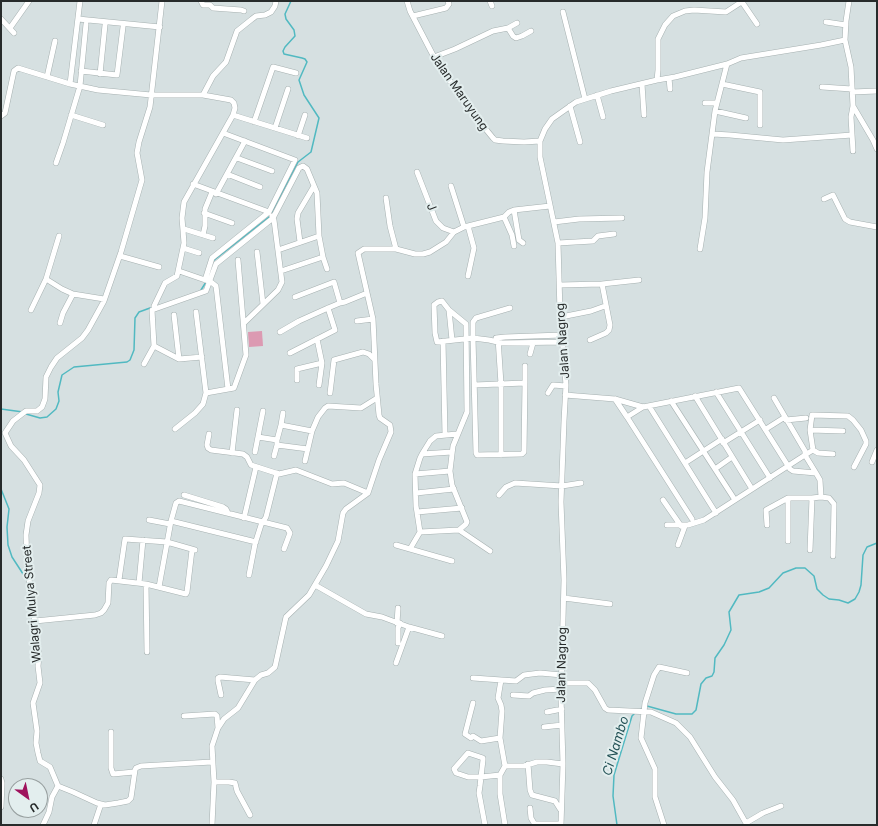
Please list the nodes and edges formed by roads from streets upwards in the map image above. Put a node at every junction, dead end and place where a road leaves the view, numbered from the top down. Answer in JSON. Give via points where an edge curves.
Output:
{"nodes":[{"id":1,"x":29,"y":1,"type":"edge"},
{"id":2,"x":80,"y":1,"type":"edge"},
{"id":3,"x":162,"y":1,"type":"edge"},
{"id":4,"x":276,"y":1,"type":"edge"},
{"id":5,"x":407,"y":1,"type":"edge"},
{"id":6,"x":448,"y":1,"type":"edge"},
{"id":7,"x":849,"y":1,"type":"edge"},
{"id":8,"x":742,"y":2,"type":"edge"},
{"id":9,"x":202,"y":3,"type":"edge"},
{"id":10,"x":562,"y":12,"type":"dead end"},
{"id":11,"x":413,"y":16,"type":"junction"},
{"id":12,"x":78,"y":18,"type":"junction"},
{"id":13,"x":1,"y":19,"type":"edge"},
{"id":14,"x":250,"y":20,"type":"junction"},
{"id":15,"x":826,"y":22,"type":"dead end"},
{"id":16,"x":516,"y":23,"type":"dead end"},
{"id":17,"x":86,"y":24,"type":"dead end"},
{"id":18,"x":757,"y":24,"type":"dead end"},
{"id":19,"x":846,"y":25,"type":"junction"},
{"id":20,"x":106,"y":26,"type":"dead end"},
{"id":21,"x":123,"y":27,"type":"dead end"},
{"id":22,"x":160,"y":27,"type":"junction"},
{"id":23,"x":10,"y":28,"type":"junction"},
{"id":24,"x":508,"y":28,"type":"junction"},
{"id":25,"x":531,"y":31,"type":"dead end"},
{"id":26,"x":14,"y":32,"type":"dead end"},
{"id":27,"x":845,"y":40,"type":"junction"},
{"id":28,"x":55,"y":41,"type":"dead end"},
{"id":29,"x":434,"y":57,"type":"junction"},
{"id":30,"x":727,"y":64,"type":"junction"},
{"id":31,"x":81,"y":71,"type":"junction"},
{"id":32,"x":296,"y":73,"type":"dead end"},
{"id":33,"x":100,"y":74,"type":"junction"},
{"id":34,"x":47,"y":77,"type":"junction"},
{"id":35,"x":670,"y":78,"type":"junction"},
{"id":36,"x":657,"y":80,"type":"junction"},
{"id":37,"x":70,"y":84,"type":"junction"},
{"id":38,"x":642,"y":84,"type":"junction"},
{"id":39,"x":722,"y":84,"type":"junction"},
{"id":40,"x":80,"y":86,"type":"junction"},
{"id":41,"x":822,"y":87,"type":"dead end"},
{"id":42,"x":288,"y":89,"type":"dead end"},
{"id":43,"x":670,"y":89,"type":"dead end"},
{"id":44,"x":852,"y":90,"type":"junction"},
{"id":45,"x":877,"y":91,"type":"edge"},
{"id":46,"x":151,"y":95,"type":"junction"},
{"id":47,"x":203,"y":95,"type":"junction"},
{"id":48,"x":597,"y":95,"type":"junction"},
{"id":49,"x":585,"y":99,"type":"junction"},
{"id":50,"x":705,"y":103,"type":"dead end"},
{"id":51,"x":717,"y":103,"type":"junction"},
{"id":52,"x":570,"y":106,"type":"junction"},
{"id":53,"x":852,"y":106,"type":"junction"},
{"id":54,"x":716,"y":111,"type":"junction"},
{"id":55,"x":859,"y":114,"type":"junction"},
{"id":56,"x":71,"y":115,"type":"junction"},
{"id":57,"x":233,"y":115,"type":"junction"},
{"id":58,"x":305,"y":115,"type":"dead end"},
{"id":59,"x":1,"y":116,"type":"edge"},
{"id":60,"x":644,"y":116,"type":"dead end"},
{"id":61,"x":603,"y":117,"type":"dead end"},
{"id":62,"x":851,"y":117,"type":"junction"},
{"id":63,"x":746,"y":118,"type":"dead end"},
{"id":64,"x":254,"y":122,"type":"junction"},
{"id":65,"x":103,"y":125,"type":"dead end"},
{"id":66,"x":760,"y":125,"type":"dead end"},
{"id":67,"x":275,"y":128,"type":"junction"},
{"id":68,"x":223,"y":133,"type":"junction"},
{"id":69,"x":712,"y":134,"type":"junction"},
{"id":70,"x":852,"y":135,"type":"junction"},
{"id":71,"x":298,"y":136,"type":"junction"},
{"id":72,"x":307,"y":138,"type":"dead end"},
{"id":73,"x":875,"y":138,"type":"edge"},
{"id":74,"x":245,"y":141,"type":"junction"},
{"id":75,"x":540,"y":141,"type":"junction"},
{"id":76,"x":580,"y":142,"type":"dead end"},
{"id":77,"x":877,"y":149,"type":"edge"},
{"id":78,"x":853,"y":151,"type":"dead end"},
{"id":79,"x":237,"y":158,"type":"junction"},
{"id":80,"x":56,"y":163,"type":"dead end"},
{"id":81,"x":272,"y":170,"type":"dead end"},
{"id":82,"x":417,"y":172,"type":"dead end"},
{"id":83,"x":227,"y":174,"type":"junction"},
{"id":84,"x":193,"y":184,"type":"junction"},
{"id":85,"x":314,"y":186,"type":"junction"},
{"id":86,"x":451,"y":186,"type":"dead end"},
{"id":87,"x":260,"y":187,"type":"dead end"},
{"id":88,"x":214,"y":193,"type":"junction"},
{"id":89,"x":386,"y":198,"type":"dead end"},
{"id":90,"x":824,"y":199,"type":"dead end"},
{"id":91,"x":550,"y":206,"type":"junction"},
{"id":92,"x":514,"y":210,"type":"junction"},
{"id":93,"x":269,"y":212,"type":"junction"},
{"id":94,"x":204,"y":213,"type":"junction"},
{"id":95,"x":273,"y":218,"type":"junction"},
{"id":96,"x":504,"y":218,"type":"junction"},
{"id":97,"x":622,"y":218,"type":"dead end"},
{"id":98,"x":554,"y":222,"type":"junction"},
{"id":99,"x":232,"y":223,"type":"dead end"},
{"id":100,"x":466,"y":226,"type":"junction"},
{"id":101,"x":877,"y":228,"type":"edge"},
{"id":102,"x":184,"y":229,"type":"junction"},
{"id":103,"x":454,"y":232,"type":"junction"},
{"id":104,"x":614,"y":234,"type":"dead end"},
{"id":105,"x":204,"y":235,"type":"junction"},
{"id":106,"x":59,"y":236,"type":"dead end"},
{"id":107,"x":320,"y":236,"type":"junction"},
{"id":108,"x":213,"y":238,"type":"dead end"},
{"id":109,"x":300,"y":242,"type":"junction"},
{"id":110,"x":523,"y":242,"type":"dead end"},
{"id":111,"x":558,"y":243,"type":"junction"},
{"id":112,"x":514,"y":246,"type":"dead end"},
{"id":113,"x":183,"y":248,"type":"junction"},
{"id":114,"x":396,"y":249,"type":"junction"},
{"id":115,"x":700,"y":249,"type":"dead end"},
{"id":116,"x":278,"y":250,"type":"junction"},
{"id":117,"x":257,"y":252,"type":"dead end"},
{"id":118,"x":199,"y":253,"type":"dead end"},
{"id":119,"x":120,"y":256,"type":"junction"},
{"id":120,"x":322,"y":256,"type":"junction"},
{"id":121,"x":238,"y":260,"type":"dead end"},
{"id":122,"x":158,"y":267,"type":"dead end"},
{"id":123,"x":327,"y":269,"type":"dead end"},
{"id":124,"x":179,"y":271,"type":"junction"},
{"id":125,"x":281,"y":271,"type":"junction"},
{"id":126,"x":468,"y":276,"type":"dead end"},
{"id":127,"x":46,"y":279,"type":"junction"},
{"id":128,"x":639,"y":280,"type":"dead end"},
{"id":129,"x":208,"y":281,"type":"junction"},
{"id":130,"x":602,"y":284,"type":"junction"},
{"id":131,"x":560,"y":285,"type":"junction"},
{"id":132,"x":367,"y":293,"type":"junction"},
{"id":133,"x":73,"y":294,"type":"junction"},
{"id":134,"x":295,"y":297,"type":"dead end"},
{"id":135,"x":104,"y":299,"type":"junction"},
{"id":136,"x":340,"y":303,"type":"junction"},
{"id":137,"x":263,"y":304,"type":"junction"},
{"id":138,"x":605,"y":306,"type":"junction"},
{"id":139,"x":153,"y":308,"type":"junction"},
{"id":140,"x":328,"y":308,"type":"junction"},
{"id":141,"x":510,"y":308,"type":"dead end"},
{"id":142,"x":31,"y":310,"type":"dead end"},
{"id":143,"x":449,"y":310,"type":"junction"},
{"id":144,"x":196,"y":312,"type":"dead end"},
{"id":145,"x":174,"y":315,"type":"dead end"},
{"id":146,"x":561,"y":317,"type":"junction"},
{"id":147,"x":373,"y":319,"type":"junction"},
{"id":148,"x":357,"y":321,"type":"dead end"},
{"id":149,"x":244,"y":322,"type":"junction"},
{"id":150,"x":60,"y":323,"type":"dead end"},
{"id":151,"x":280,"y":332,"type":"dead end"},
{"id":152,"x":562,"y":336,"type":"junction"},
{"id":153,"x":473,"y":338,"type":"junction"},
{"id":154,"x":317,"y":339,"type":"junction"},
{"id":155,"x":466,"y":339,"type":"junction"},
{"id":156,"x":452,"y":340,"type":"junction"},
{"id":157,"x":498,"y":340,"type":"junction"},
{"id":158,"x":590,"y":340,"type":"dead end"},
{"id":159,"x":443,"y":341,"type":"junction"},
{"id":160,"x":562,"y":342,"type":"junction"},
{"id":161,"x":533,"y":343,"type":"junction"},
{"id":162,"x":154,"y":346,"type":"junction"},
{"id":163,"x":290,"y":353,"type":"dead end"},
{"id":164,"x":530,"y":354,"type":"dead end"},
{"id":165,"x":202,"y":357,"type":"junction"},
{"id":166,"x":179,"y":359,"type":"junction"},
{"id":167,"x":374,"y":359,"type":"junction"},
{"id":168,"x":322,"y":363,"type":"junction"},
{"id":169,"x":144,"y":364,"type":"dead end"},
{"id":170,"x":525,"y":366,"type":"dead end"},
{"id":171,"x":297,"y":380,"type":"dead end"},
{"id":172,"x":525,"y":383,"type":"junction"},
{"id":173,"x":501,"y":384,"type":"junction"},
{"id":174,"x":318,"y":385,"type":"dead end"},
{"id":175,"x":474,"y":385,"type":"junction"},
{"id":176,"x":566,"y":386,"type":"junction"},
{"id":177,"x":228,"y":389,"type":"junction"},
{"id":178,"x":716,"y":392,"type":"junction"},
{"id":179,"x":206,"y":393,"type":"junction"},
{"id":180,"x":330,"y":393,"type":"dead end"},
{"id":181,"x":548,"y":393,"type":"dead end"},
{"id":182,"x":565,"y":395,"type":"junction"},
{"id":183,"x":695,"y":396,"type":"junction"},
{"id":184,"x":377,"y":398,"type":"junction"},
{"id":185,"x":774,"y":398,"type":"dead end"},
{"id":186,"x":615,"y":399,"type":"junction"},
{"id":187,"x":671,"y":401,"type":"junction"},
{"id":188,"x":649,"y":406,"type":"junction"},
{"id":189,"x":642,"y":407,"type":"junction"},
{"id":190,"x":237,"y":410,"type":"dead end"},
{"id":191,"x":263,"y":411,"type":"dead end"},
{"id":192,"x":283,"y":413,"type":"dead end"},
{"id":193,"x":626,"y":417,"type":"junction"},
{"id":194,"x":806,"y":418,"type":"dead end"},
{"id":195,"x":785,"y":419,"type":"junction"},
{"id":196,"x":760,"y":420,"type":"junction"},
{"id":197,"x":281,"y":425,"type":"junction"},
{"id":198,"x":766,"y":429,"type":"junction"},
{"id":199,"x":175,"y":430,"type":"dead end"},
{"id":200,"x":810,"y":430,"type":"junction"},
{"id":201,"x":312,"y":431,"type":"junction"},
{"id":202,"x":843,"y":431,"type":"dead end"},
{"id":203,"x":741,"y":432,"type":"junction"},
{"id":204,"x":209,"y":434,"type":"dead end"},
{"id":205,"x":457,"y":434,"type":"junction"},
{"id":206,"x":445,"y":435,"type":"junction"},
{"id":207,"x":258,"y":437,"type":"junction"},
{"id":208,"x":722,"y":441,"type":"junction"},
{"id":209,"x":277,"y":442,"type":"junction"},
{"id":210,"x":308,"y":449,"type":"junction"},
{"id":211,"x":813,"y":450,"type":"junction"},
{"id":212,"x":703,"y":451,"type":"junction"},
{"id":213,"x":232,"y":452,"type":"junction"},
{"id":214,"x":255,"y":452,"type":"dead end"},
{"id":215,"x":452,"y":452,"type":"junction"},
{"id":216,"x":422,"y":454,"type":"junction"},
{"id":217,"x":833,"y":454,"type":"dead end"},
{"id":218,"x":876,"y":454,"type":"edge"},
{"id":219,"x":501,"y":455,"type":"junction"},
{"id":220,"x":805,"y":455,"type":"junction"},
{"id":221,"x":274,"y":456,"type":"dead end"},
{"id":222,"x":732,"y":457,"type":"junction"},
{"id":223,"x":305,"y":461,"type":"dead end"},
{"id":224,"x":872,"y":462,"type":"dead end"},
{"id":225,"x":685,"y":463,"type":"junction"},
{"id":226,"x":788,"y":466,"type":"junction"},
{"id":227,"x":256,"y":467,"type":"junction"},
{"id":228,"x":854,"y":467,"type":"dead end"},
{"id":229,"x":715,"y":469,"type":"junction"},
{"id":230,"x":450,"y":470,"type":"junction"},
{"id":231,"x":277,"y":473,"type":"junction"},
{"id":232,"x":816,"y":473,"type":"junction"},
{"id":233,"x":415,"y":474,"type":"junction"},
{"id":234,"x":770,"y":478,"type":"junction"},
{"id":235,"x":581,"y":483,"type":"dead end"},
{"id":236,"x":562,"y":486,"type":"junction"},
{"id":237,"x":454,"y":489,"type":"junction"},
{"id":238,"x":752,"y":489,"type":"junction"},
{"id":239,"x":368,"y":493,"type":"junction"},
{"id":240,"x":416,"y":493,"type":"junction"},
{"id":241,"x":184,"y":495,"type":"dead end"},
{"id":242,"x":499,"y":495,"type":"dead end"},
{"id":243,"x":821,"y":497,"type":"junction"},
{"id":244,"x":788,"y":498,"type":"junction"},
{"id":245,"x":812,"y":498,"type":"junction"},
{"id":246,"x":663,"y":500,"type":"dead end"},
{"id":247,"x":735,"y":500,"type":"junction"},
{"id":248,"x":462,"y":508,"type":"junction"},
{"id":249,"x":417,"y":512,"type":"junction"},
{"id":250,"x":716,"y":512,"type":"junction"},
{"id":251,"x":228,"y":513,"type":"junction"},
{"id":252,"x":244,"y":518,"type":"junction"},
{"id":253,"x":149,"y":520,"type":"dead end"},
{"id":254,"x":692,"y":520,"type":"dead end"},
{"id":255,"x":170,"y":522,"type":"junction"},
{"id":256,"x":263,"y":522,"type":"junction"},
{"id":257,"x":767,"y":524,"type":"dead end"},
{"id":258,"x":667,"y":525,"type":"dead end"},
{"id":259,"x":683,"y":526,"type":"junction"},
{"id":260,"x":458,"y":530,"type":"junction"},
{"id":261,"x":420,"y":532,"type":"junction"},
{"id":262,"x":142,"y":540,"type":"junction"},
{"id":263,"x":788,"y":541,"type":"dead end"},
{"id":264,"x":167,"y":542,"type":"junction"},
{"id":265,"x":256,"y":542,"type":"junction"},
{"id":266,"x":396,"y":545,"type":"dead end"},
{"id":267,"x":678,"y":545,"type":"dead end"},
{"id":268,"x":284,"y":549,"type":"dead end"},
{"id":269,"x":410,"y":549,"type":"junction"},
{"id":270,"x":810,"y":550,"type":"dead end"},
{"id":271,"x":490,"y":551,"type":"dead end"},
{"id":272,"x":833,"y":556,"type":"dead end"},
{"id":273,"x":452,"y":561,"type":"dead end"},
{"id":274,"x":249,"y":574,"type":"dead end"},
{"id":275,"x":119,"y":580,"type":"junction"},
{"id":276,"x":139,"y":583,"type":"junction"},
{"id":277,"x":146,"y":584,"type":"junction"},
{"id":278,"x":315,"y":585,"type":"junction"},
{"id":279,"x":159,"y":587,"type":"junction"},
{"id":280,"x":564,"y":598,"type":"junction"},
{"id":281,"x":610,"y":604,"type":"dead end"},
{"id":282,"x":398,"y":608,"type":"dead end"},
{"id":283,"x":35,"y":621,"type":"junction"},
{"id":284,"x":398,"y":623,"type":"junction"},
{"id":285,"x":409,"y":627,"type":"junction"},
{"id":286,"x":442,"y":636,"type":"dead end"},
{"id":287,"x":398,"y":643,"type":"dead end"},
{"id":288,"x":147,"y":652,"type":"dead end"},
{"id":289,"x":396,"y":663,"type":"dead end"},
{"id":290,"x":687,"y":673,"type":"dead end"},
{"id":291,"x":562,"y":675,"type":"junction"},
{"id":292,"x":473,"y":678,"type":"dead end"},
{"id":293,"x":255,"y":680,"type":"junction"},
{"id":294,"x":501,"y":680,"type":"junction"},
{"id":295,"x":561,"y":686,"type":"junction"},
{"id":296,"x":221,"y":695,"type":"dead end"},
{"id":297,"x":513,"y":695,"type":"dead end"},
{"id":298,"x":473,"y":703,"type":"dead end"},
{"id":299,"x":641,"y":709,"type":"junction"},
{"id":300,"x":562,"y":710,"type":"junction"},
{"id":301,"x":547,"y":712,"type":"dead end"},
{"id":302,"x":184,"y":716,"type":"dead end"},
{"id":303,"x":562,"y":725,"type":"junction"},
{"id":304,"x":544,"y":727,"type":"dead end"},
{"id":305,"x":218,"y":728,"type":"junction"},
{"id":306,"x":111,"y":732,"type":"dead end"},
{"id":307,"x":500,"y":738,"type":"junction"},
{"id":308,"x":212,"y":762,"type":"junction"},
{"id":309,"x":528,"y":764,"type":"junction"},
{"id":310,"x":563,"y":764,"type":"junction"},
{"id":311,"x":505,"y":766,"type":"junction"},
{"id":312,"x":134,"y":772,"type":"junction"},
{"id":313,"x":500,"y":775,"type":"junction"},
{"id":314,"x":481,"y":778,"type":"junction"},
{"id":315,"x":1,"y":779,"type":"edge"},
{"id":316,"x":214,"y":782,"type":"junction"},
{"id":317,"x":58,"y":786,"type":"junction"},
{"id":318,"x":101,"y":804,"type":"junction"},
{"id":319,"x":781,"y":806,"type":"dead end"},
{"id":320,"x":1,"y":807,"type":"edge"},
{"id":321,"x":530,"y":808,"type":"dead end"},
{"id":322,"x":560,"y":809,"type":"junction"},
{"id":323,"x":250,"y":815,"type":"dead end"},
{"id":324,"x":747,"y":824,"type":"edge"},
{"id":325,"x":43,"y":825,"type":"edge"},
{"id":326,"x":94,"y":825,"type":"edge"},
{"id":327,"x":212,"y":825,"type":"edge"},
{"id":328,"x":485,"y":825,"type":"edge"},
{"id":329,"x":505,"y":825,"type":"edge"},
{"id":330,"x":560,"y":825,"type":"edge"},
{"id":331,"x":664,"y":825,"type":"edge"}],
"edges":[{"from":1,"to":23,"type":"street"},
{"from":2,"to":12,"type":"street"},
{"from":3,"to":22,"type":"street"},
{"from":4,"to":14,"type":"street","via":[[271,12]]},
{"from":5,"to":11,"type":"street","name":"Jalan Maruyung"},
{"from":6,"to":11,"type":"street","via":[[446,8]]},
{"from":7,"to":19,"type":"street"},
{"from":8,"to":18,"type":"street"},
{"from":8,"to":36,"type":"street","via":[[726,12],[685,11],[668,20],[658,39]]},
{"from":9,"to":14,"type":"street","via":[[213,8],[244,11]]},
{"from":10,"to":49,"type":"street"},
{"from":11,"to":29,"type":"street","name":"Jalan Maruyung"},
{"from":12,"to":22,"type":"street"},
{"from":12,"to":37,"type":"street"},
{"from":13,"to":23,"type":"street"},
{"from":14,"to":47,"type":"street","via":[[236,32],[226,62],[213,76]]},
{"from":15,"to":19,"type":"street"},
{"from":16,"to":24,"type":"street"},
{"from":17,"to":31,"type":"street"},
{"from":19,"to":27,"type":"street"},
{"from":20,"to":33,"type":"street"},
{"from":21,"to":33,"type":"street","via":[[118,74]]},
{"from":22,"to":46,"type":"street"},
{"from":23,"to":26,"type":"street"},
{"from":24,"to":25,"type":"street","via":[[516,38]]},
{"from":24,"to":29,"type":"street","via":[[493,31],[455,50]]},
{"from":27,"to":30,"type":"street","name":"Jalan Nagrog","via":[[741,58]]},
{"from":27,"to":44,"type":"street","via":[[851,67]]},
{"from":28,"to":34,"type":"street"},
{"from":29,"to":75,"type":"street","name":"Jalan Maruyung","via":[[466,105],[495,140]]},
{"from":30,"to":35,"type":"street","name":"Jalan Nagrog"},
{"from":30,"to":39,"type":"street"},
{"from":31,"to":33,"type":"street"},
{"from":31,"to":40,"type":"street"},
{"from":32,"to":64,"type":"street","via":[[273,67]]},
{"from":34,"to":37,"type":"street"},
{"from":34,"to":59,"type":"street","via":[[20,68],[15,69],[5,113]]},
{"from":35,"to":36,"type":"street","name":"Jalan Nagrog"},
{"from":35,"to":43,"type":"street"},
{"from":36,"to":38,"type":"street","name":"Jalan Nagrog"},
{"from":37,"to":40,"type":"street"},
{"from":38,"to":48,"type":"street","name":"Jalan Nagrog"},
{"from":38,"to":60,"type":"street"},
{"from":39,"to":51,"type":"street"},
{"from":39,"to":66,"type":"street","via":[[760,92]]},
{"from":40,"to":46,"type":"street"},
{"from":40,"to":56,"type":"street"},
{"from":41,"to":44,"type":"street"},
{"from":42,"to":67,"type":"street"},
{"from":44,"to":45,"type":"street"},
{"from":44,"to":53,"type":"street"},
{"from":46,"to":47,"type":"street"},
{"from":46,"to":119,"type":"street","via":[[137,153],[142,180]]},
{"from":47,"to":57,"type":"street","via":[[232,101],[236,106]]},
{"from":48,"to":49,"type":"street","name":"Jalan Nagrog"},
{"from":48,"to":61,"type":"street"},
{"from":49,"to":52,"type":"street","name":"Jalan Nagrog"},
{"from":50,"to":51,"type":"street"},
{"from":51,"to":54,"type":"street"},
{"from":52,"to":75,"type":"street","name":"Jalan Nagrog","via":[[552,119]]},
{"from":52,"to":76,"type":"street"},
{"from":53,"to":55,"type":"street"},
{"from":53,"to":62,"type":"street"},
{"from":54,"to":63,"type":"street"},
{"from":54,"to":69,"type":"street"},
{"from":55,"to":62,"type":"street"},
{"from":55,"to":73,"type":"street","via":[[866,130]]},
{"from":56,"to":65,"type":"street"},
{"from":56,"to":80,"type":"street"},
{"from":57,"to":64,"type":"street"},
{"from":57,"to":68,"type":"street"},
{"from":58,"to":71,"type":"street"},
{"from":62,"to":70,"type":"street"},
{"from":64,"to":67,"type":"street"},
{"from":67,"to":71,"type":"street"},
{"from":68,"to":74,"type":"street"},
{"from":68,"to":84,"type":"street"},
{"from":69,"to":70,"type":"street","via":[[783,140]]},
{"from":69,"to":115,"type":"street"},
{"from":70,"to":78,"type":"street"},
{"from":71,"to":72,"type":"street"},
{"from":73,"to":77,"type":"street"},
{"from":74,"to":79,"type":"street"},
{"from":74,"to":93,"type":"street","via":[[295,160]]},
{"from":75,"to":91,"type":"street","name":"Jalan Nagrog","via":[[540,157]]},
{"from":79,"to":81,"type":"street"},
{"from":79,"to":83,"type":"street"},
{"from":82,"to":103,"type":"street","name":"J","via":[[436,220],[443,228]]},
{"from":83,"to":87,"type":"street"},
{"from":83,"to":88,"type":"street"},
{"from":84,"to":88,"type":"street"},
{"from":84,"to":102,"type":"street","via":[[184,202]]},
{"from":85,"to":95,"type":"street","via":[[307,169],[304,166],[299,168]]},
{"from":85,"to":107,"type":"street","via":[[318,199]]},
{"from":85,"to":109,"type":"street","via":[[298,213]]},
{"from":86,"to":100,"type":"street"},
{"from":88,"to":93,"type":"street"},
{"from":88,"to":94,"type":"street","via":[[207,202]]},
{"from":89,"to":114,"type":"street"},
{"from":90,"to":101,"type":"street","via":[[833,195],[845,219]]},
{"from":91,"to":92,"type":"street"},
{"from":91,"to":98,"type":"street","name":"Jalan Nagrog"},
{"from":92,"to":96,"type":"street"},
{"from":92,"to":110,"type":"street","via":[[520,240]]},
{"from":93,"to":95,"type":"street"},
{"from":93,"to":129,"type":"street","via":[[212,258]]},
{"from":94,"to":99,"type":"street"},
{"from":94,"to":105,"type":"street"},
{"from":95,"to":116,"type":"street"},
{"from":95,"to":129,"type":"street","via":[[216,264]]},
{"from":96,"to":100,"type":"street"},
{"from":96,"to":112,"type":"street"},
{"from":97,"to":98,"type":"street"},
{"from":98,"to":111,"type":"street","name":"Jalan Nagrog"},
{"from":100,"to":103,"type":"street"},
{"from":100,"to":126,"type":"street","via":[[474,248]]},
{"from":102,"to":105,"type":"street"},
{"from":102,"to":113,"type":"street"},
{"from":103,"to":114,"type":"street","via":[[449,241],[429,252],[414,254]]},
{"from":104,"to":111,"type":"street","via":[[598,236],[593,241]]},
{"from":105,"to":108,"type":"street"},
{"from":106,"to":127,"type":"street"},
{"from":107,"to":109,"type":"street"},
{"from":107,"to":120,"type":"street"},
{"from":109,"to":116,"type":"street"},
{"from":111,"to":131,"type":"street","name":"Jalan Nagrog"},
{"from":113,"to":118,"type":"street"},
{"from":113,"to":124,"type":"street"},
{"from":114,"to":132,"type":"street","via":[[364,249],[359,252]]},
{"from":116,"to":125,"type":"street"},
{"from":117,"to":137,"type":"street"},
{"from":119,"to":122,"type":"street"},
{"from":119,"to":135,"type":"street"},
{"from":120,"to":123,"type":"street"},
{"from":120,"to":125,"type":"street"},
{"from":121,"to":149,"type":"street"},
{"from":124,"to":129,"type":"street"},
{"from":124,"to":139,"type":"street","via":[[177,276],[165,283]]},
{"from":125,"to":137,"type":"street","via":[[282,282],[278,290]]},
{"from":127,"to":133,"type":"street"},
{"from":127,"to":142,"type":"street"},
{"from":128,"to":130,"type":"street"},
{"from":129,"to":139,"type":"street","via":[[208,289],[205,292]]},
{"from":129,"to":177,"type":"street","via":[[217,288]]},
{"from":130,"to":131,"type":"street"},
{"from":130,"to":138,"type":"street"},
{"from":131,"to":146,"type":"street","name":"Jalan Nagrog"},
{"from":132,"to":136,"type":"street"},
{"from":132,"to":147,"type":"street"},
{"from":133,"to":135,"type":"street"},
{"from":133,"to":150,"type":"street"},
{"from":134,"to":136,"type":"street","via":[[334,282]]},
{"from":135,"to":283,"type":"street","name":"Walagri Mulya Street","via":[[82,338],[57,358],[51,367],[46,377],[40,410],[24,412],[13,421],[5,433],[11,446],[24,460],[40,485],[26,535],[27,564]]},
{"from":136,"to":140,"type":"street"},
{"from":137,"to":149,"type":"street"},
{"from":138,"to":146,"type":"street"},
{"from":138,"to":158,"type":"street","via":[[609,330]]},
{"from":139,"to":162,"type":"street"},
{"from":140,"to":151,"type":"street"},
{"from":140,"to":154,"type":"street","via":[[335,330]]},
{"from":141,"to":153,"type":"street","via":[[474,319]]},
{"from":143,"to":155,"type":"street","via":[[466,324]]},
{"from":143,"to":156,"type":"street"},
{"from":143,"to":159,"type":"street","via":[[442,301],[434,305],[436,340]]},
{"from":144,"to":165,"type":"street"},
{"from":145,"to":166,"type":"street"},
{"from":146,"to":152,"type":"street","name":"Jalan Nagrog"},
{"from":147,"to":148,"type":"street"},
{"from":147,"to":167,"type":"street"},
{"from":149,"to":177,"type":"street","via":[[246,355],[234,388]]},
{"from":152,"to":157,"type":"street"},
{"from":152,"to":160,"type":"street","name":"Jalan Nagrog"},
{"from":153,"to":155,"type":"street"},
{"from":153,"to":157,"type":"street"},
{"from":153,"to":175,"type":"street"},
{"from":154,"to":163,"type":"street"},
{"from":154,"to":168,"type":"street"},
{"from":155,"to":156,"type":"street"},
{"from":155,"to":205,"type":"street","via":[[467,412]]},
{"from":156,"to":159,"type":"street"},
{"from":157,"to":161,"type":"street"},
{"from":157,"to":173,"type":"street"},
{"from":159,"to":206,"type":"street"},
{"from":160,"to":161,"type":"street"},
{"from":160,"to":176,"type":"street","name":"Jalan Nagrog"},
{"from":161,"to":164,"type":"street"},
{"from":162,"to":166,"type":"street"},
{"from":162,"to":169,"type":"street"},
{"from":165,"to":166,"type":"street"},
{"from":165,"to":179,"type":"street"},
{"from":167,"to":180,"type":"street","via":[[363,352],[334,360]]},
{"from":167,"to":184,"type":"street"},
{"from":168,"to":171,"type":"street","via":[[297,369]]},
{"from":168,"to":174,"type":"street"},
{"from":170,"to":172,"type":"street"},
{"from":172,"to":173,"type":"street"},
{"from":172,"to":219,"type":"street","via":[[524,452]]},
{"from":173,"to":175,"type":"street"},
{"from":173,"to":219,"type":"street"},
{"from":175,"to":219,"type":"street","via":[[476,453]]},
{"from":176,"to":181,"type":"street","via":[[553,385]]},
{"from":176,"to":182,"type":"street","name":"Jalan Nagrog"},
{"from":177,"to":179,"type":"street"},
{"from":178,"to":183,"type":"street"},
{"from":178,"to":196,"type":"street","via":[[739,388]]},
{"from":178,"to":203,"type":"street"},
{"from":179,"to":199,"type":"street","via":[[203,404]]},
{"from":182,"to":186,"type":"street"},
{"from":182,"to":236,"type":"street","name":"Jalan Nagrog"},
{"from":183,"to":187,"type":"street"},
{"from":183,"to":208,"type":"street"},
{"from":184,"to":201,"type":"street","via":[[361,408],[326,407]]},
{"from":184,"to":239,"type":"street","via":[[379,417],[390,425],[391,429]]},
{"from":185,"to":195,"type":"street"},
{"from":186,"to":189,"type":"street"},
{"from":186,"to":193,"type":"street"},
{"from":187,"to":188,"type":"street"},
{"from":187,"to":212,"type":"street"},
{"from":188,"to":189,"type":"street"},
{"from":188,"to":225,"type":"street"},
{"from":189,"to":193,"type":"street"},
{"from":190,"to":213,"type":"street"},
{"from":191,"to":207,"type":"street"},
{"from":192,"to":197,"type":"street"},
{"from":193,"to":254,"type":"street"},
{"from":194,"to":195,"type":"street"},
{"from":195,"to":198,"type":"street"},
{"from":195,"to":220,"type":"street"},
{"from":196,"to":198,"type":"street"},
{"from":196,"to":203,"type":"street"},
{"from":197,"to":201,"type":"street"},
{"from":197,"to":209,"type":"street"},
{"from":198,"to":226,"type":"street"},
{"from":200,"to":202,"type":"street"},
{"from":200,"to":211,"type":"street"},
{"from":200,"to":228,"type":"street","via":[[812,415],[851,418],[866,441]]},
{"from":201,"to":210,"type":"street"},
{"from":203,"to":208,"type":"street"},
{"from":203,"to":234,"type":"street"},
{"from":204,"to":213,"type":"street","via":[[208,448]]},
{"from":205,"to":206,"type":"street"},
{"from":205,"to":215,"type":"street"},
{"from":206,"to":216,"type":"street","via":[[432,438]]},
{"from":207,"to":209,"type":"street"},
{"from":207,"to":214,"type":"street"},
{"from":208,"to":212,"type":"street"},
{"from":208,"to":222,"type":"street"},
{"from":209,"to":210,"type":"street"},
{"from":209,"to":221,"type":"street"},
{"from":210,"to":223,"type":"street"},
{"from":211,"to":217,"type":"street"},
{"from":211,"to":220,"type":"street"},
{"from":212,"to":225,"type":"street"},
{"from":212,"to":229,"type":"street"},
{"from":213,"to":227,"type":"street","via":[[243,454],[250,465]]},
{"from":215,"to":216,"type":"street"},
{"from":215,"to":230,"type":"street"},
{"from":216,"to":233,"type":"street"},
{"from":218,"to":224,"type":"street"},
{"from":220,"to":226,"type":"street"},
{"from":220,"to":232,"type":"street"},
{"from":222,"to":229,"type":"street"},
{"from":222,"to":238,"type":"street"},
{"from":225,"to":250,"type":"street"},
{"from":226,"to":232,"type":"street","via":[[793,471]]},
{"from":226,"to":234,"type":"street"},
{"from":227,"to":231,"type":"street"},
{"from":227,"to":252,"type":"street"},
{"from":229,"to":247,"type":"street"},
{"from":230,"to":233,"type":"street"},
{"from":230,"to":237,"type":"street"},
{"from":231,"to":239,"type":"street","via":[[296,470],[332,484],[344,483]]},
{"from":231,"to":256,"type":"street"},
{"from":232,"to":243,"type":"street","via":[[821,482]]},
{"from":233,"to":240,"type":"street"},
{"from":234,"to":238,"type":"street"},
{"from":235,"to":236,"type":"street"},
{"from":236,"to":242,"type":"street","via":[[515,483],[506,487]]},
{"from":236,"to":280,"type":"street","name":"Jalan Nagrog"},
{"from":237,"to":240,"type":"street"},
{"from":237,"to":248,"type":"street"},
{"from":238,"to":247,"type":"street"},
{"from":239,"to":278,"type":"street","via":[[343,513],[338,541]]},
{"from":240,"to":249,"type":"street"},
{"from":241,"to":251,"type":"street","via":[[223,506]]},
{"from":243,"to":245,"type":"street"},
{"from":243,"to":272,"type":"street","via":[[829,498],[834,504]]},
{"from":244,"to":245,"type":"street"},
{"from":244,"to":257,"type":"street","via":[[766,510]]},
{"from":244,"to":263,"type":"street"},
{"from":245,"to":270,"type":"street"},
{"from":246,"to":259,"type":"street"},
{"from":247,"to":250,"type":"street"},
{"from":248,"to":249,"type":"street"},
{"from":248,"to":260,"type":"street","via":[[467,523]]},
{"from":249,"to":261,"type":"street"},
{"from":250,"to":259,"type":"street","via":[[699,522]]},
{"from":251,"to":252,"type":"street"},
{"from":251,"to":255,"type":"street","via":[[179,501]]},
{"from":252,"to":256,"type":"street"},
{"from":253,"to":255,"type":"street"},
{"from":255,"to":264,"type":"street"},
{"from":255,"to":265,"type":"street"},
{"from":256,"to":265,"type":"street"},
{"from":256,"to":268,"type":"street","via":[[289,529]]},
{"from":258,"to":259,"type":"street"},
{"from":259,"to":267,"type":"street"},
{"from":260,"to":261,"type":"street"},
{"from":260,"to":271,"type":"street"},
{"from":261,"to":269,"type":"street"},
{"from":262,"to":264,"type":"street"},
{"from":262,"to":275,"type":"street","via":[[125,539]]},
{"from":262,"to":276,"type":"street"},
{"from":264,"to":279,"type":"street"},
{"from":264,"to":279,"type":"street","via":[[194,550],[186,594]]},
{"from":265,"to":274,"type":"street"},
{"from":266,"to":269,"type":"street"},
{"from":269,"to":273,"type":"street"},
{"from":275,"to":276,"type":"street"},
{"from":275,"to":283,"type":"street","via":[[109,581],[108,603],[101,613]]},
{"from":276,"to":277,"type":"street"},
{"from":277,"to":279,"type":"street"},
{"from":277,"to":288,"type":"street"},
{"from":278,"to":284,"type":"street","via":[[366,614]]},
{"from":278,"to":293,"type":"street","via":[[286,617],[275,667]]},
{"from":280,"to":281,"type":"street"},
{"from":280,"to":291,"type":"street","name":"Jalan Nagrog"},
{"from":282,"to":284,"type":"street"},
{"from":283,"to":317,"type":"street","name":"Walagri Mulya Street","via":[[40,683],[33,703],[36,743],[40,761],[50,767]]},
{"from":284,"to":285,"type":"street"},
{"from":284,"to":287,"type":"street"},
{"from":285,"to":286,"type":"street"},
{"from":285,"to":289,"type":"street"},
{"from":290,"to":299,"type":"street","via":[[659,667]]},
{"from":291,"to":294,"type":"street","via":[[540,673],[524,675],[517,681]]},
{"from":291,"to":295,"type":"street","name":"Jalan Nagrog"},
{"from":292,"to":294,"type":"street"},
{"from":293,"to":296,"type":"street","via":[[220,677],[218,680]]},
{"from":293,"to":305,"type":"street","via":[[238,708],[224,719]]},
{"from":294,"to":307,"type":"street","via":[[498,698],[502,712]]},
{"from":295,"to":297,"type":"street","via":[[529,696]]},
{"from":295,"to":299,"type":"street","via":[[588,684],[595,690],[605,708],[611,711]]},
{"from":295,"to":300,"type":"street","name":"Jalan Nagrog"},
{"from":298,"to":307,"type":"street","via":[[465,734],[482,741]]},
{"from":299,"to":324,"type":"street","via":[[676,723],[690,737]]},
{"from":299,"to":331,"type":"street","via":[[641,738],[655,769],[655,797]]},
{"from":300,"to":301,"type":"street"},
{"from":300,"to":303,"type":"street","name":"Jalan Nagrog"},
{"from":302,"to":305,"type":"street","via":[[215,714]]},
{"from":303,"to":304,"type":"street"},
{"from":303,"to":310,"type":"street","name":"Jalan Nagrog"},
{"from":305,"to":308,"type":"street","via":[[212,746]]},
{"from":306,"to":312,"type":"street","via":[[110,768],[113,774]]},
{"from":307,"to":311,"type":"street"},
{"from":308,"to":312,"type":"street","via":[[141,766]]},
{"from":308,"to":316,"type":"street"},
{"from":309,"to":310,"type":"street"},
{"from":309,"to":311,"type":"street"},
{"from":309,"to":322,"type":"street","via":[[532,795],[555,801]]},
{"from":310,"to":322,"type":"street","name":"Jalan Nagrog"},
{"from":311,"to":313,"type":"street"},
{"from":312,"to":318,"type":"street","via":[[130,799],[118,804]]},
{"from":313,"to":314,"type":"street"},
{"from":313,"to":329,"type":"street"},
{"from":314,"to":314,"type":"street","via":[[483,758],[469,753],[454,769],[456,773]]},
{"from":314,"to":328,"type":"street","via":[[479,793]]},
{"from":315,"to":320,"type":"street"},
{"from":316,"to":323,"type":"street","via":[[235,783]]},
{"from":316,"to":327,"type":"street"},
{"from":317,"to":318,"type":"street"},
{"from":317,"to":325,"type":"street"},
{"from":318,"to":326,"type":"street"},
{"from":319,"to":324,"type":"street","via":[[763,813]]},
{"from":321,"to":330,"type":"street","via":[[531,818],[536,824]]},
{"from":322,"to":330,"type":"street","name":"Jalan Nagrog"}]}
